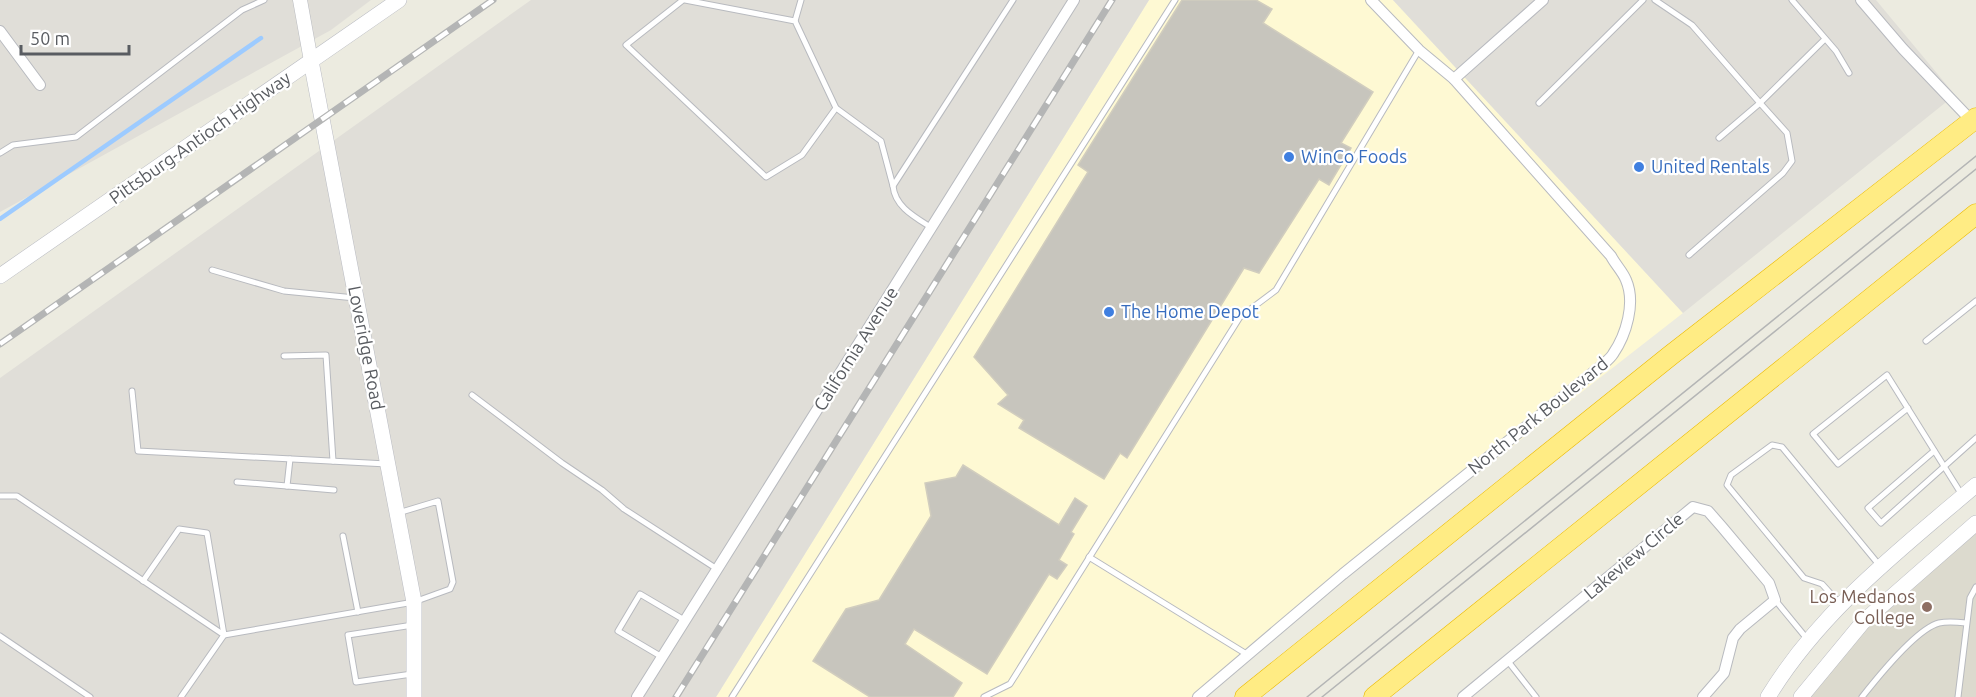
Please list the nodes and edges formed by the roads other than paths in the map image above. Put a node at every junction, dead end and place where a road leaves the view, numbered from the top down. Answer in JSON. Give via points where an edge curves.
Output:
{"nodes":[{"id":1,"x":264,"y":0,"type":"edge"},
{"id":2,"x":300,"y":0,"type":"edge"},
{"id":3,"x":399,"y":0,"type":"edge"},
{"id":4,"x":684,"y":0,"type":"edge"},
{"id":5,"x":801,"y":0,"type":"edge"},
{"id":6,"x":1013,"y":0,"type":"edge"},
{"id":7,"x":1175,"y":0,"type":"edge"},
{"id":8,"x":1371,"y":0,"type":"edge"},
{"id":9,"x":1543,"y":0,"type":"edge"},
{"id":10,"x":1644,"y":0,"type":"edge"},
{"id":11,"x":1655,"y":0,"type":"edge"},
{"id":12,"x":1792,"y":0,"type":"edge"},
{"id":13,"x":1861,"y":0,"type":"edge"},
{"id":14,"x":1070,"y":1,"type":"edge"},
{"id":15,"x":795,"y":21,"type":"junction"},
{"id":16,"x":0,"y":31,"type":"edge"},
{"id":17,"x":1825,"y":39,"type":"junction"},
{"id":18,"x":1419,"y":50,"type":"junction"},
{"id":19,"x":311,"y":61,"type":"junction"},
{"id":20,"x":1849,"y":73,"type":"dead end"},
{"id":21,"x":1454,"y":79,"type":"junction"},
{"id":22,"x":40,"y":85,"type":"dead end"},
{"id":23,"x":1539,"y":103,"type":"dead end"},
{"id":24,"x":1760,"y":104,"type":"junction"},
{"id":25,"x":836,"y":108,"type":"junction"},
{"id":26,"x":1971,"y":116,"type":"edge"},
{"id":27,"x":1719,"y":138,"type":"dead end"},
{"id":28,"x":0,"y":153,"type":"edge"},
{"id":29,"x":893,"y":186,"type":"junction"},
{"id":30,"x":1976,"y":214,"type":"edge"},
{"id":31,"x":932,"y":228,"type":"junction"},
{"id":32,"x":1689,"y":255,"type":"dead end"},
{"id":33,"x":212,"y":270,"type":"dead end"},
{"id":34,"x":0,"y":276,"type":"edge"},
{"id":35,"x":357,"y":298,"type":"junction"},
{"id":36,"x":1976,"y":301,"type":"edge"},
{"id":37,"x":1926,"y":341,"type":"dead end"},
{"id":38,"x":284,"y":356,"type":"dead end"},
{"id":39,"x":132,"y":391,"type":"dead end"},
{"id":40,"x":472,"y":395,"type":"dead end"},
{"id":41,"x":1908,"y":408,"type":"junction"},
{"id":42,"x":1976,"y":438,"type":"edge"},
{"id":43,"x":1934,"y":451,"type":"junction"},
{"id":44,"x":290,"y":459,"type":"junction"},
{"id":45,"x":333,"y":461,"type":"junction"},
{"id":46,"x":388,"y":464,"type":"junction"},
{"id":47,"x":1945,"y":467,"type":"junction"},
{"id":48,"x":237,"y":482,"type":"dead end"},
{"id":49,"x":1976,"y":485,"type":"edge"},
{"id":50,"x":287,"y":486,"type":"junction"},
{"id":51,"x":334,"y":490,"type":"dead end"},
{"id":52,"x":0,"y":496,"type":"edge"},
{"id":53,"x":1963,"y":496,"type":"junction"},
{"id":54,"x":398,"y":513,"type":"junction"},
{"id":55,"x":1976,"y":523,"type":"edge"},
{"id":56,"x":343,"y":536,"type":"dead end"},
{"id":57,"x":1089,"y":557,"type":"junction"},
{"id":58,"x":1880,"y":566,"type":"junction"},
{"id":59,"x":718,"y":569,"type":"junction"},
{"id":60,"x":143,"y":581,"type":"junction"},
{"id":61,"x":1976,"y":587,"type":"edge"},
{"id":62,"x":1775,"y":600,"type":"junction"},
{"id":63,"x":414,"y":602,"type":"junction"},
{"id":64,"x":1841,"y":605,"type":"junction"},
{"id":65,"x":358,"y":612,"type":"junction"},
{"id":66,"x":686,"y":621,"type":"junction"},
{"id":67,"x":1966,"y":623,"type":"junction"},
{"id":68,"x":414,"y":624,"type":"junction"},
{"id":69,"x":224,"y":635,"type":"junction"},
{"id":70,"x":0,"y":636,"type":"edge"},
{"id":71,"x":1809,"y":641,"type":"junction"},
{"id":72,"x":1248,"y":655,"type":"junction"},
{"id":73,"x":662,"y":657,"type":"junction"},
{"id":74,"x":1507,"y":660,"type":"junction"},
{"id":75,"x":415,"y":673,"type":"junction"},
{"id":76,"x":90,"y":697,"type":"edge"},
{"id":77,"x":181,"y":697,"type":"edge"},
{"id":78,"x":414,"y":697,"type":"edge"},
{"id":79,"x":637,"y":697,"type":"edge"},
{"id":80,"x":732,"y":697,"type":"edge"},
{"id":81,"x":984,"y":697,"type":"edge"},
{"id":82,"x":1198,"y":697,"type":"edge"},
{"id":83,"x":1245,"y":697,"type":"edge"},
{"id":84,"x":1374,"y":697,"type":"edge"},
{"id":85,"x":1463,"y":697,"type":"edge"},
{"id":86,"x":1536,"y":697,"type":"edge"},
{"id":87,"x":1703,"y":697,"type":"edge"},
{"id":88,"x":1768,"y":697,"type":"edge"},
{"id":89,"x":1801,"y":697,"type":"edge"},
{"id":90,"x":1862,"y":697,"type":"edge"},
{"id":91,"x":1958,"y":697,"type":"edge"}],
"edges":[{"from":1,"to":28,"type":"lane","via":[[242,10],[76,136],[13,145]]},
{"from":2,"to":19,"type":"street","name":"Loveridge Road"},
{"from":3,"to":19,"type":"main road","name":"Pittsburg-Antioch Highway"},
{"from":4,"to":15,"type":"lane"},
{"from":4,"to":25,"type":"lane","via":[[626,45],[766,177],[802,155]]},
{"from":5,"to":15,"type":"lane"},
{"from":6,"to":29,"type":"lane"},
{"from":7,"to":80,"type":"lane"},
{"from":8,"to":18,"type":"street","name":"North Park Boulevard"},
{"from":9,"to":21,"type":"street"},
{"from":10,"to":23,"type":"lane"},
{"from":11,"to":24,"type":"lane","via":[[1692,25]]},
{"from":12,"to":17,"type":"lane"},
{"from":13,"to":26,"type":"street","via":[[1903,50]]},
{"from":14,"to":31,"type":"street","name":"California Avenue"},
{"from":15,"to":25,"type":"lane"},
{"from":16,"to":22,"type":"street"},
{"from":17,"to":20,"type":"lane"},
{"from":17,"to":24,"type":"lane"},
{"from":18,"to":21,"type":"street","name":"North Park Boulevard"},
{"from":18,"to":57,"type":"lane","via":[[1276,290],[1240,317]]},
{"from":19,"to":34,"type":"main road","name":"Pittsburg-Antioch Highway"},
{"from":19,"to":35,"type":"main road","name":"Loveridge Road"},
{"from":21,"to":72,"type":"street","name":"North Park Boulevard","via":[[1611,256],[1627,281],[1624,332],[1613,355],[1600,367]]},
{"from":24,"to":27,"type":"lane"},
{"from":24,"to":32,"type":"lane","via":[[1787,133],[1792,161]]},
{"from":25,"to":29,"type":"lane","via":[[881,141]]},
{"from":26,"to":83,"type":"highway"},
{"from":29,"to":31,"type":"lane","via":[[895,198]]},
{"from":30,"to":84,"type":"highway"},
{"from":31,"to":59,"type":"street","name":"California Avenue"},
{"from":33,"to":35,"type":"lane","via":[[284,291]]},
{"from":35,"to":46,"type":"main road","name":"Loveridge Road"},
{"from":36,"to":37,"type":"lane"},
{"from":38,"to":45,"type":"lane","via":[[326,355]]},
{"from":39,"to":44,"type":"lane","via":[[138,451]]},
{"from":40,"to":59,"type":"lane","via":[[624,509]]},
{"from":41,"to":41,"type":"lane","via":[[1887,375],[1813,434],[1838,464]]},
{"from":41,"to":43,"type":"lane"},
{"from":42,"to":47,"type":"lane"},
{"from":43,"to":47,"type":"lane"},
{"from":43,"to":47,"type":"lane","via":[[1868,508],[1881,523]]},
{"from":44,"to":45,"type":"lane"},
{"from":44,"to":50,"type":"lane"},
{"from":45,"to":46,"type":"lane"},
{"from":46,"to":54,"type":"main road","name":"Loveridge Road"},
{"from":47,"to":53,"type":"lane"},
{"from":48,"to":50,"type":"lane"},
{"from":49,"to":53,"type":"main road"},
{"from":50,"to":51,"type":"lane"},
{"from":52,"to":60,"type":"lane","via":[[17,496]]},
{"from":53,"to":58,"type":"main road"},
{"from":54,"to":63,"type":"main road","name":"Loveridge Road"},
{"from":54,"to":63,"type":"lane","via":[[436,501],[445,530],[452,586]]},
{"from":55,"to":89,"type":"main road","via":[[1863,622]]},
{"from":56,"to":65,"type":"lane"},
{"from":57,"to":72,"type":"lane"},
{"from":57,"to":81,"type":"lane","via":[[1010,684]]},
{"from":58,"to":64,"type":"main road"},
{"from":58,"to":64,"type":"lane","via":[[1782,447],[1772,445],[1731,475],[1727,485],[1803,578],[1822,584]]},
{"from":59,"to":66,"type":"street","name":"California Avenue"},
{"from":60,"to":69,"type":"lane"},
{"from":60,"to":69,"type":"lane","via":[[179,529],[207,533]]},
{"from":61,"to":67,"type":"lane"},
{"from":62,"to":71,"type":"lane"},
{"from":62,"to":74,"type":"street","name":"Lakeview Circle","via":[[1769,583],[1708,511],[1693,507]]},
{"from":62,"to":87,"type":"street","via":[[1733,638],[1724,673]]},
{"from":63,"to":65,"type":"lane"},
{"from":63,"to":68,"type":"main road","name":"Loveridge Road"},
{"from":64,"to":71,"type":"main road"},
{"from":65,"to":69,"type":"lane"},
{"from":66,"to":73,"type":"street","name":"California Avenue"},
{"from":66,"to":73,"type":"lane","via":[[640,594],[618,631]]},
{"from":67,"to":90,"type":"lane","via":[[1936,623]]},
{"from":67,"to":91,"type":"lane"},
{"from":68,"to":75,"type":"main road","name":"Loveridge Road"},
{"from":68,"to":75,"type":"lane","via":[[348,635],[356,682]]},
{"from":69,"to":77,"type":"lane"},
{"from":70,"to":76,"type":"lane"},
{"from":71,"to":88,"type":"main road"},
{"from":72,"to":82,"type":"street","name":"North Park Boulevard"},
{"from":73,"to":79,"type":"street","name":"California Avenue"},
{"from":74,"to":85,"type":"street","name":"Lakeview Circle"},
{"from":74,"to":86,"type":"lane"},
{"from":75,"to":78,"type":"main road","name":"Loveridge Road"}]}
